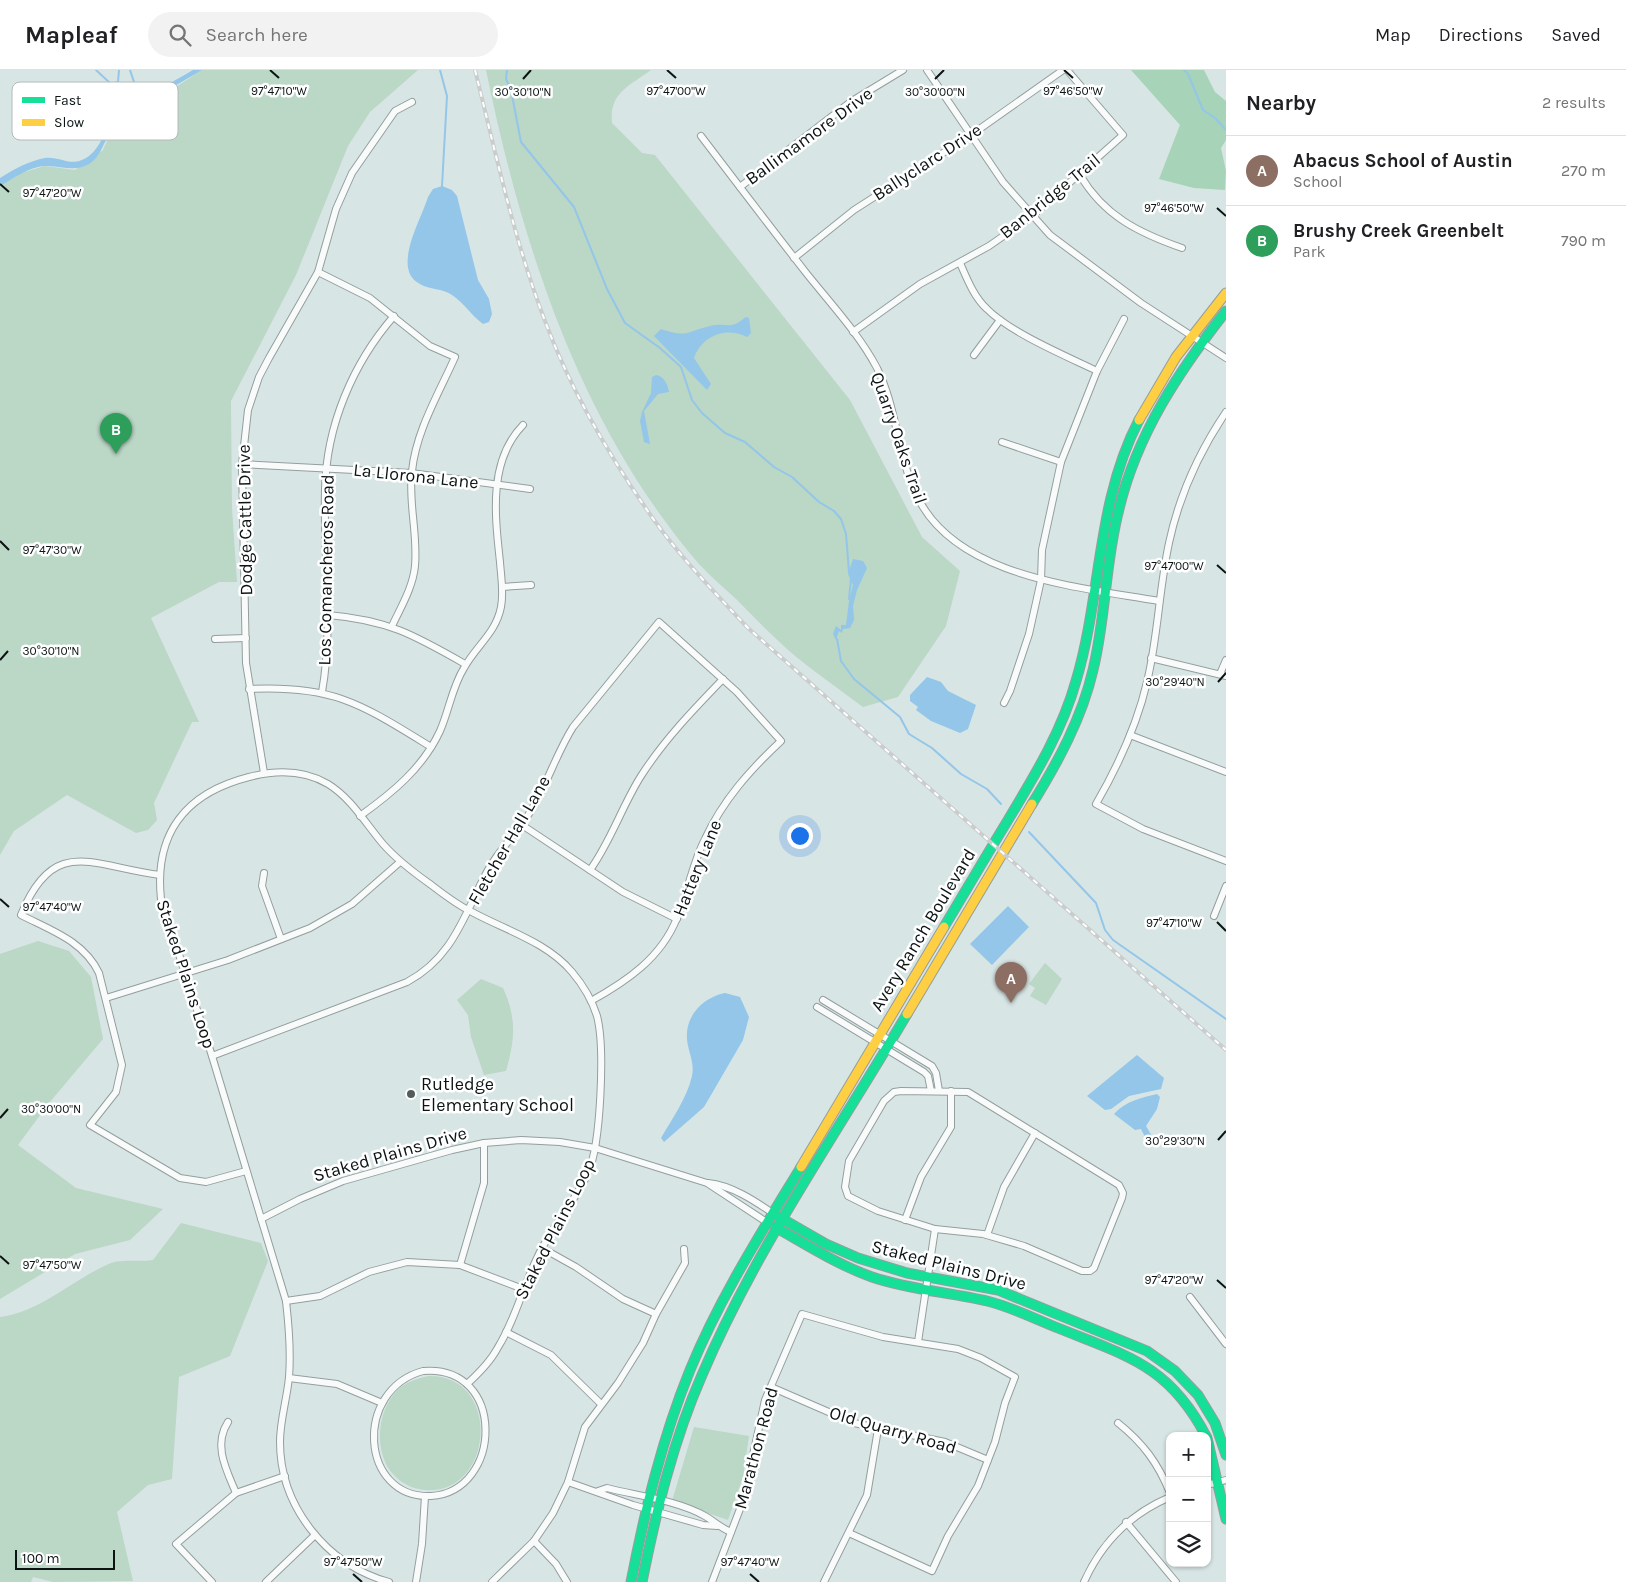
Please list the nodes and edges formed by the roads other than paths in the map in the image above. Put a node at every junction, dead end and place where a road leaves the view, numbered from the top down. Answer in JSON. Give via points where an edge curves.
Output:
{"nodes":[{"id":1,"x":904,"y":70,"type":"edge"},
{"id":2,"x":928,"y":70,"type":"edge"},
{"id":3,"x":1063,"y":70,"type":"edge"},
{"id":4,"x":1067,"y":70,"type":"edge"},
{"id":5,"x":412,"y":102,"type":"dead end"},
{"id":6,"x":971,"y":134,"type":"junction"},
{"id":7,"x":701,"y":136,"type":"dead end"},
{"id":8,"x":1080,"y":175,"type":"junction"},
{"id":9,"x":740,"y":187,"type":"junction"},
{"id":10,"x":1032,"y":216,"type":"junction"},
{"id":11,"x":1182,"y":248,"type":"dead end"},
{"id":12,"x":794,"y":258,"type":"junction"},
{"id":13,"x":960,"y":263,"type":"junction"},
{"id":14,"x":318,"y":272,"type":"junction"},
{"id":15,"x":1226,"y":294,"type":"edge"},
{"id":16,"x":1226,"y":311,"type":"edge"},
{"id":17,"x":394,"y":316,"type":"junction"},
{"id":18,"x":1124,"y":319,"type":"dead end"},
{"id":19,"x":1000,"y":320,"type":"junction"},
{"id":20,"x":852,"y":332,"type":"junction"},
{"id":21,"x":1192,"y":334,"type":"junction"},
{"id":22,"x":1202,"y":341,"type":"junction"},
{"id":23,"x":974,"y":355,"type":"dead end"},
{"id":24,"x":1226,"y":358,"type":"edge"},
{"id":25,"x":1097,"y":371,"type":"junction"},
{"id":26,"x":1226,"y":412,"type":"edge"},
{"id":27,"x":523,"y":425,"type":"dead end"},
{"id":28,"x":1002,"y":442,"type":"dead end"},
{"id":29,"x":1061,"y":462,"type":"junction"},
{"id":30,"x":242,"y":464,"type":"junction"},
{"id":31,"x":326,"y":468,"type":"junction"},
{"id":32,"x":411,"y":473,"type":"junction"},
{"id":33,"x":497,"y":485,"type":"junction"},
{"id":34,"x":530,"y":490,"type":"dead end"},
{"id":35,"x":1041,"y":580,"type":"junction"},
{"id":36,"x":530,"y":585,"type":"dead end"},
{"id":37,"x":502,"y":588,"type":"junction"},
{"id":38,"x":1092,"y":589,"type":"junction"},
{"id":39,"x":1104,"y":591,"type":"junction"},
{"id":40,"x":1159,"y":601,"type":"junction"},
{"id":41,"x":328,"y":615,"type":"junction"},
{"id":42,"x":659,"y":622,"type":"joint"},
{"id":43,"x":392,"y":626,"type":"junction"},
{"id":44,"x":246,"y":638,"type":"junction"},
{"id":45,"x":215,"y":639,"type":"dead end"},
{"id":46,"x":1151,"y":658,"type":"junction"},
{"id":47,"x":1226,"y":660,"type":"edge"},
{"id":48,"x":465,"y":664,"type":"junction"},
{"id":49,"x":1223,"y":675,"type":"edge"},
{"id":50,"x":723,"y":679,"type":"junction"},
{"id":51,"x":249,"y":689,"type":"junction"},
{"id":52,"x":322,"y":692,"type":"junction"},
{"id":53,"x":1004,"y":703,"type":"dead end"},
{"id":54,"x":1130,"y":735,"type":"junction"},
{"id":55,"x":431,"y":746,"type":"junction"},
{"id":56,"x":1226,"y":772,"type":"edge"},
{"id":57,"x":264,"y":773,"type":"junction"},
{"id":58,"x":360,"y":816,"type":"junction"},
{"id":59,"x":522,"y":825,"type":"junction"},
{"id":60,"x":1226,"y":861,"type":"edge"},
{"id":61,"x":400,"y":862,"type":"junction"},
{"id":62,"x":590,"y":870,"type":"junction"},
{"id":63,"x":264,"y":873,"type":"dead end"},
{"id":64,"x":160,"y":875,"type":"junction"},
{"id":65,"x":1226,"y":886,"type":"edge"},
{"id":66,"x":468,"y":911,"type":"junction"},
{"id":67,"x":1214,"y":916,"type":"dead end"},
{"id":68,"x":676,"y":919,"type":"junction"},
{"id":69,"x":281,"y":939,"type":"junction"},
{"id":70,"x":185,"y":974,"type":"junction"},
{"id":71,"x":106,"y":998,"type":"junction"},
{"id":72,"x":823,"y":1000,"type":"dead end"},
{"id":73,"x":592,"y":1001,"type":"junction"},
{"id":74,"x":817,"y":1007,"type":"dead end"},
{"id":75,"x":881,"y":1034,"type":"junction"},
{"id":76,"x":891,"y":1040,"type":"junction"},
{"id":77,"x":875,"y":1043,"type":"junction"},
{"id":78,"x":886,"y":1049,"type":"junction"},
{"id":79,"x":212,"y":1056,"type":"junction"},
{"id":80,"x":931,"y":1091,"type":"junction"},
{"id":81,"x":939,"y":1091,"type":"junction"},
{"id":82,"x":951,"y":1091,"type":"junction"},
{"id":83,"x":1035,"y":1133,"type":"junction"},
{"id":84,"x":484,"y":1143,"type":"junction"},
{"id":85,"x":596,"y":1148,"type":"junction"},
{"id":86,"x":246,"y":1171,"type":"junction"},
{"id":87,"x":708,"y":1184,"type":"junction"},
{"id":88,"x":774,"y":1214,"type":"junction"},
{"id":89,"x":261,"y":1219,"type":"junction"},
{"id":90,"x":784,"y":1220,"type":"junction"},
{"id":91,"x":905,"y":1220,"type":"junction"},
{"id":92,"x":768,"y":1223,"type":"junction"},
{"id":93,"x":935,"y":1228,"type":"junction"},
{"id":94,"x":778,"y":1229,"type":"junction"},
{"id":95,"x":987,"y":1235,"type":"junction"},
{"id":96,"x":542,"y":1248,"type":"junction"},
{"id":97,"x":684,"y":1249,"type":"dead end"},
{"id":98,"x":460,"y":1265,"type":"junction"},
{"id":99,"x":928,"y":1277,"type":"junction"},
{"id":100,"x":523,"y":1289,"type":"junction"},
{"id":101,"x":926,"y":1289,"type":"junction"},
{"id":102,"x":1190,"y":1296,"type":"dead end"},
{"id":103,"x":286,"y":1301,"type":"junction"},
{"id":104,"x":656,"y":1314,"type":"junction"},
{"id":105,"x":506,"y":1332,"type":"junction"},
{"id":106,"x":918,"y":1342,"type":"junction"},
{"id":107,"x":1226,"y":1344,"type":"edge"},
{"id":108,"x":289,"y":1378,"type":"junction"},
{"id":109,"x":468,"y":1384,"type":"junction"},
{"id":110,"x":771,"y":1387,"type":"junction"},
{"id":111,"x":382,"y":1403,"type":"junction"},
{"id":112,"x":601,"y":1404,"type":"junction"},
{"id":113,"x":228,"y":1422,"type":"dead end"},
{"id":114,"x":1118,"y":1423,"type":"dead end"},
{"id":115,"x":878,"y":1429,"type":"junction"},
{"id":116,"x":1204,"y":1432,"type":"edge"},
{"id":117,"x":1211,"y":1449,"type":"edge"},
{"id":118,"x":1226,"y":1455,"type":"edge"},
{"id":119,"x":988,"y":1460,"type":"junction"},
{"id":120,"x":285,"y":1476,"type":"junction"},
{"id":121,"x":1222,"y":1481,"type":"edge"},
{"id":122,"x":568,"y":1482,"type":"junction"},
{"id":123,"x":1166,"y":1485,"type":"edge"},
{"id":124,"x":598,"y":1491,"type":"junction"},
{"id":125,"x":236,"y":1493,"type":"junction"},
{"id":126,"x":425,"y":1496,"type":"junction"},
{"id":127,"x":1166,"y":1497,"type":"edge"},
{"id":128,"x":649,"y":1498,"type":"junction"},
{"id":129,"x":659,"y":1501,"type":"junction"},
{"id":130,"x":646,"y":1509,"type":"junction"},
{"id":131,"x":657,"y":1512,"type":"junction"},
{"id":132,"x":1226,"y":1519,"type":"edge"},
{"id":133,"x":1126,"y":1522,"type":"junction"},
{"id":134,"x":717,"y":1526,"type":"junction"},
{"id":135,"x":731,"y":1532,"type":"junction"},
{"id":136,"x":849,"y":1533,"type":"junction"},
{"id":137,"x":315,"y":1535,"type":"junction"},
{"id":138,"x":534,"y":1541,"type":"junction"},
{"id":139,"x":208,"y":1581,"type":"edge"},
{"id":140,"x":266,"y":1582,"type":"edge"},
{"id":141,"x":389,"y":1582,"type":"edge"},
{"id":142,"x":416,"y":1582,"type":"edge"},
{"id":143,"x":492,"y":1582,"type":"edge"},
{"id":144,"x":567,"y":1582,"type":"edge"},
{"id":145,"x":631,"y":1582,"type":"edge"},
{"id":146,"x":642,"y":1582,"type":"edge"},
{"id":147,"x":712,"y":1582,"type":"edge"},
{"id":148,"x":824,"y":1582,"type":"edge"},
{"id":149,"x":1084,"y":1582,"type":"edge"},
{"id":150,"x":1176,"y":1582,"type":"edge"}],
"edges":[{"from":1,"to":9,"type":"street","name":"Ballimamore Drive","via":[[852,101]]},
{"from":2,"to":6,"type":"street"},
{"from":3,"to":6,"type":"street","name":"Ballyclarc Drive"},
{"from":4,"to":8,"type":"street","name":"Banbridge Trail","via":[[1122,135]]},
{"from":5,"to":14,"type":"street","name":"Dodge Cattle Drive","via":[[395,111],[352,173],[336,209]]},
{"from":6,"to":10,"type":"street","via":[[1003,182]]},
{"from":6,"to":12,"type":"street","name":"Ballyclarc Drive","via":[[854,210]]},
{"from":7,"to":9,"type":"street","name":"Quarry Oaks Trail"},
{"from":8,"to":10,"type":"street","name":"Banbridge Trail"},
{"from":8,"to":11,"type":"street","via":[[1088,189],[1129,227]]},
{"from":9,"to":12,"type":"street","name":"Quarry Oaks Trail"},
{"from":10,"to":13,"type":"street","name":"Banbridge Trail"},
{"from":10,"to":21,"type":"street","via":[[1050,235],[1141,302]]},
{"from":12,"to":20,"type":"street","name":"Quarry Oaks Trail"},
{"from":13,"to":19,"type":"street","via":[[980,302]]},
{"from":13,"to":20,"type":"street","name":"Banbridge Trail","via":[[920,284]]},
{"from":14,"to":17,"type":"street","via":[[370,298]]},
{"from":14,"to":30,"type":"street","name":"Dodge Cattle Drive","via":[[259,377],[245,427]]},
{"from":15,"to":21,"type":"main road","name":"Avery Ranch Boulevard"},
{"from":16,"to":22,"type":"main road","name":"Avery Ranch Boulevard"},
{"from":17,"to":31,"type":"street","name":"Los Comancheros Road","via":[[373,342],[342,402]]},
{"from":17,"to":32,"type":"street","via":[[430,346],[455,357],[417,445]]},
{"from":18,"to":25,"type":"street"},
{"from":19,"to":23,"type":"street"},
{"from":19,"to":25,"type":"street"},
{"from":20,"to":35,"type":"street","name":"Quarry Oaks Trail","via":[[877,369],[895,419],[902,456],[915,494],[928,516],[971,552]]},
{"from":21,"to":22,"type":"street"},
{"from":21,"to":38,"type":"main road","name":"Avery Ranch Boulevard","via":[[1151,395],[1126,449],[1100,537]]},
{"from":22,"to":24,"type":"street"},
{"from":22,"to":39,"type":"main road","name":"Avery Ranch Boulevard","via":[[1169,388],[1140,447],[1119,508]]},
{"from":25,"to":29,"type":"street"},
{"from":26,"to":40,"type":"street","via":[[1197,461],[1181,500],[1168,543]]},
{"from":27,"to":33,"type":"street","via":[[508,445]]},
{"from":28,"to":29,"type":"street"},
{"from":29,"to":35,"type":"street","via":[[1042,550]]},
{"from":30,"to":31,"type":"street","name":"La Llorona Lane"},
{"from":30,"to":44,"type":"street","name":"Dodge Cattle Drive"},
{"from":31,"to":32,"type":"street","name":"La Llorona Lane"},
{"from":31,"to":41,"type":"street","name":"Los Comancheros Road"},
{"from":32,"to":33,"type":"street","name":"La Llorona Lane"},
{"from":32,"to":43,"type":"street","via":[[415,567]]},
{"from":33,"to":34,"type":"street","name":"La Llorona Lane"},
{"from":33,"to":37,"type":"street","via":[[495,508]]},
{"from":35,"to":38,"type":"street","name":"Quarry Oaks Trail"},
{"from":35,"to":53,"type":"street","via":[[1029,634]]},
{"from":36,"to":37,"type":"street"},
{"from":37,"to":48,"type":"street","via":[[496,624]]},
{"from":38,"to":39,"type":"street","name":"Quarry Oaks Trail"},
{"from":38,"to":75,"type":"main road","name":"Avery Ranch Boulevard","via":[[1080,668],[1060,726],[1041,765]]},
{"from":39,"to":40,"type":"street","name":"Quarry Oaks Trail"},
{"from":39,"to":76,"type":"main road","name":"Avery Ranch Boulevard","via":[[1088,690],[1067,739],[1037,796]]},
{"from":40,"to":46,"type":"street"},
{"from":41,"to":43,"type":"street"},
{"from":41,"to":52,"type":"street","name":"Los Comancheros Road"},
{"from":42,"to":50,"type":"street","name":"Hattery Lane"},
{"from":42,"to":59,"type":"street","name":"Fletcher Hall Lane","via":[[573,727]]},
{"from":43,"to":48,"type":"street"},
{"from":44,"to":45,"type":"street"},
{"from":44,"to":51,"type":"street","name":"Dodge Cattle Drive"},
{"from":46,"to":49,"type":"street"},
{"from":46,"to":54,"type":"street"},
{"from":47,"to":49,"type":"street"},
{"from":48,"to":55,"type":"street"},
{"from":50,"to":62,"type":"street","via":[[688,716],[642,775],[604,851]]},
{"from":50,"to":68,"type":"street","name":"Hattery Lane","via":[[781,741],[738,785],[714,821]]},
{"from":51,"to":52,"type":"street","via":[[283,687]]},
{"from":51,"to":57,"type":"street","name":"Dodge Cattle Drive"},
{"from":52,"to":55,"type":"street","via":[[368,708]]},
{"from":54,"to":56,"type":"street"},
{"from":54,"to":60,"type":"street","via":[[1096,804],[1142,830]]},
{"from":55,"to":58,"type":"street","via":[[398,787]]},
{"from":57,"to":58,"type":"street","name":"Staked Plains Loop","via":[[294,773],[318,779],[339,792]]},
{"from":57,"to":64,"type":"street","name":"Staked Plains Loop","via":[[210,791],[188,807],[165,844]]},
{"from":58,"to":61,"type":"street","name":"Staked Plains Loop"},
{"from":59,"to":62,"type":"street"},
{"from":59,"to":66,"type":"street","name":"Fletcher Hall Lane","via":[[496,856]]},
{"from":61,"to":66,"type":"street","name":"Staked Plains Loop"},
{"from":61,"to":69,"type":"street","via":[[345,909]]},
{"from":62,"to":68,"type":"street","via":[[640,903]]},
{"from":63,"to":69,"type":"street","via":[[262,886]]},
{"from":64,"to":70,"type":"street","name":"Staked Plains Loop","via":[[161,899]]},
{"from":64,"to":71,"type":"street","via":[[128,872],[78,860],[45,874],[30,893],[21,915],[88,954],[99,972]]},
{"from":65,"to":67,"type":"street"},
{"from":66,"to":73,"type":"street","name":"Staked Plains Loop","via":[[555,955]]},
{"from":66,"to":79,"type":"street","name":"Fletcher Hall Lane","via":[[444,953],[422,974]]},
{"from":68,"to":73,"type":"street","name":"Hattery Lane","via":[[662,944],[640,969]]},
{"from":69,"to":70,"type":"street"},
{"from":70,"to":71,"type":"street"},
{"from":70,"to":79,"type":"street","name":"Staked Plains Loop"},
{"from":71,"to":86,"type":"street","via":[[122,1065],[116,1092],[90,1125],[180,1178],[206,1182]]},
{"from":72,"to":75,"type":"street"},
{"from":73,"to":85,"type":"street","name":"Staked Plains Loop","via":[[601,1045]]},
{"from":74,"to":77,"type":"street"},
{"from":75,"to":76,"type":"street"},
{"from":75,"to":77,"type":"main road","name":"Avery Ranch Boulevard"},
{"from":76,"to":78,"type":"main road","name":"Avery Ranch Boulevard"},
{"from":76,"to":81,"type":"street","via":[[932,1066]]},
{"from":77,"to":78,"type":"street"},
{"from":77,"to":88,"type":"main road","name":"Avery Ranch Boulevard"},
{"from":78,"to":80,"type":"street","via":[[924,1072]]},
{"from":78,"to":90,"type":"main road","name":"Avery Ranch Boulevard"},
{"from":79,"to":86,"type":"street","name":"Staked Plains Loop"},
{"from":80,"to":81,"type":"street"},
{"from":80,"to":91,"type":"street","via":[[900,1091],[888,1096],[847,1168],[845,1187],[848,1196],[878,1212]]},
{"from":81,"to":82,"type":"street"},
{"from":82,"to":83,"type":"street","via":[[968,1092]]},
{"from":82,"to":91,"type":"street","via":[[951,1127],[925,1170]]},
{"from":83,"to":95,"type":"street","via":[[1004,1187]]},
{"from":83,"to":95,"type":"street","via":[[1122,1188],[1122,1198],[1096,1264],[1090,1271],[1082,1271],[1024,1246]]},
{"from":84,"to":85,"type":"street","name":"Staked Plains Drive","via":[[548,1140]]},
{"from":84,"to":89,"type":"street","name":"Staked Plains Drive","via":[[338,1183],[300,1198]]},
{"from":84,"to":98,"type":"street","via":[[484,1183]]},
{"from":85,"to":87,"type":"street","name":"Staked Plains Drive"},
{"from":85,"to":96,"type":"street","name":"Staked Plains Loop","via":[[585,1180]]},
{"from":86,"to":89,"type":"street","name":"Staked Plains Loop"},
{"from":87,"to":88,"type":"street","name":"Staked Plains Drive","via":[[733,1190]]},
{"from":87,"to":92,"type":"street","name":"Staked Plains Drive"},
{"from":88,"to":90,"type":"main road","name":"Staked Plains Drive"},
{"from":88,"to":92,"type":"main road","name":"Avery Ranch Boulevard"},
{"from":89,"to":103,"type":"street","name":"Staked Plains Loop"},
{"from":90,"to":94,"type":"main road","name":"Avery Ranch Boulevard"},
{"from":90,"to":99,"type":"main road","name":"Staked Plains Drive","via":[[858,1258]]},
{"from":91,"to":93,"type":"street"},
{"from":92,"to":94,"type":"main road","name":"Staked Plains Drive"},
{"from":92,"to":128,"type":"main road","name":"Avery Ranch Boulevard","via":[[726,1297],[688,1377],[662,1448]]},
{"from":93,"to":95,"type":"street"},
{"from":93,"to":99,"type":"street"},
{"from":94,"to":101,"type":"main road","name":"Staked Plains Drive","via":[[823,1256],[860,1272]]},
{"from":94,"to":129,"type":"main road","name":"Avery Ranch Boulevard","via":[[732,1311],[701,1376]]},
{"from":96,"to":100,"type":"street","name":"Staked Plains Loop"},
{"from":96,"to":104,"type":"street","via":[[623,1299]]},
{"from":97,"to":104,"type":"street","via":[[685,1263]]},
{"from":98,"to":100,"type":"street"},
{"from":98,"to":103,"type":"street","via":[[397,1263],[369,1272],[320,1296]]},
{"from":99,"to":101,"type":"street"},
{"from":99,"to":118,"type":"main road","name":"Staked Plains Drive","via":[[967,1283],[1018,1297],[1159,1358],[1179,1374],[1207,1408],[1222,1437]]},
{"from":100,"to":105,"type":"street","name":"Staked Plains Loop"},
{"from":101,"to":106,"type":"street"},
{"from":101,"to":116,"type":"main road","name":"Staked Plains Drive","via":[[1002,1305],[1146,1365],[1186,1400]]},
{"from":102,"to":107,"type":"street"},
{"from":103,"to":108,"type":"street","name":"Staked Plains Loop"},
{"from":104,"to":112,"type":"street","via":[[630,1364]]},
{"from":105,"to":109,"type":"street","name":"Staked Plains Loop","via":[[497,1351]]},
{"from":105,"to":112,"type":"street","via":[[551,1355]]},
{"from":106,"to":110,"type":"street","name":"Marathon Road","via":[[802,1314]]},
{"from":106,"to":119,"type":"street","via":[[967,1352],[1015,1377]]},
{"from":108,"to":111,"type":"street","via":[[337,1384]]},
{"from":108,"to":120,"type":"street","name":"Staked Plains Loop","via":[[280,1432]]},
{"from":109,"to":111,"type":"street","via":[[441,1371],[423,1371],[401,1380],[387,1393]]},
{"from":109,"to":126,"type":"street","via":[[479,1398],[485,1415],[485,1436],[477,1467],[461,1485],[442,1494]]},
{"from":110,"to":115,"type":"street","name":"Old Quarry Road","via":[[835,1417]]},
{"from":110,"to":135,"type":"street","name":"Marathon Road","via":[[760,1420],[744,1502]]},
{"from":111,"to":126,"type":"street","via":[[374,1440],[380,1466],[394,1483]]},
{"from":112,"to":122,"type":"street","via":[[585,1426]]},
{"from":113,"to":125,"type":"street","via":[[221,1433],[220,1444]]},
{"from":114,"to":123,"type":"street","via":[[1155,1459]]},
{"from":115,"to":119,"type":"street","name":"Old Quarry Road","via":[[946,1442]]},
{"from":115,"to":136,"type":"street","via":[[867,1495]]},
{"from":117,"to":121,"type":"main road","name":"Staked Plains Drive"},
{"from":119,"to":136,"type":"street","via":[[978,1486],[948,1536],[932,1571]]},
{"from":120,"to":125,"type":"street"},
{"from":120,"to":137,"type":"street","name":"Staked Plains Loop","via":[[296,1507]]},
{"from":121,"to":132,"type":"main road","name":"Staked Plains Drive"},
{"from":122,"to":124,"type":"street"},
{"from":122,"to":138,"type":"street"},
{"from":124,"to":128,"type":"street","via":[[607,1488]]},
{"from":124,"to":130,"type":"street","via":[[604,1496]]},
{"from":125,"to":139,"type":"street","via":[[176,1544]]},
{"from":126,"to":142,"type":"street"},
{"from":127,"to":133,"type":"street"},
{"from":128,"to":129,"type":"street"},
{"from":128,"to":130,"type":"main road","name":"Avery Ranch Boulevard"},
{"from":129,"to":131,"type":"main road","name":"Avery Ranch Boulevard"},
{"from":129,"to":134,"type":"street","via":[[706,1516]]},
{"from":130,"to":131,"type":"street"},
{"from":130,"to":145,"type":"main road","name":"Avery Ranch Boulevard"},
{"from":131,"to":134,"type":"street"},
{"from":131,"to":146,"type":"main road","name":"Avery Ranch Boulevard"},
{"from":133,"to":149,"type":"street","via":[[1094,1560]]},
{"from":133,"to":150,"type":"street"},
{"from":134,"to":135,"type":"street"},
{"from":135,"to":147,"type":"street","name":"Marathon Road"},
{"from":136,"to":148,"type":"street"},
{"from":137,"to":140,"type":"street"},
{"from":137,"to":141,"type":"street","name":"Staked Plains Loop","via":[[340,1559]]},
{"from":138,"to":143,"type":"street"},
{"from":138,"to":144,"type":"street","via":[[556,1564]]}]}
